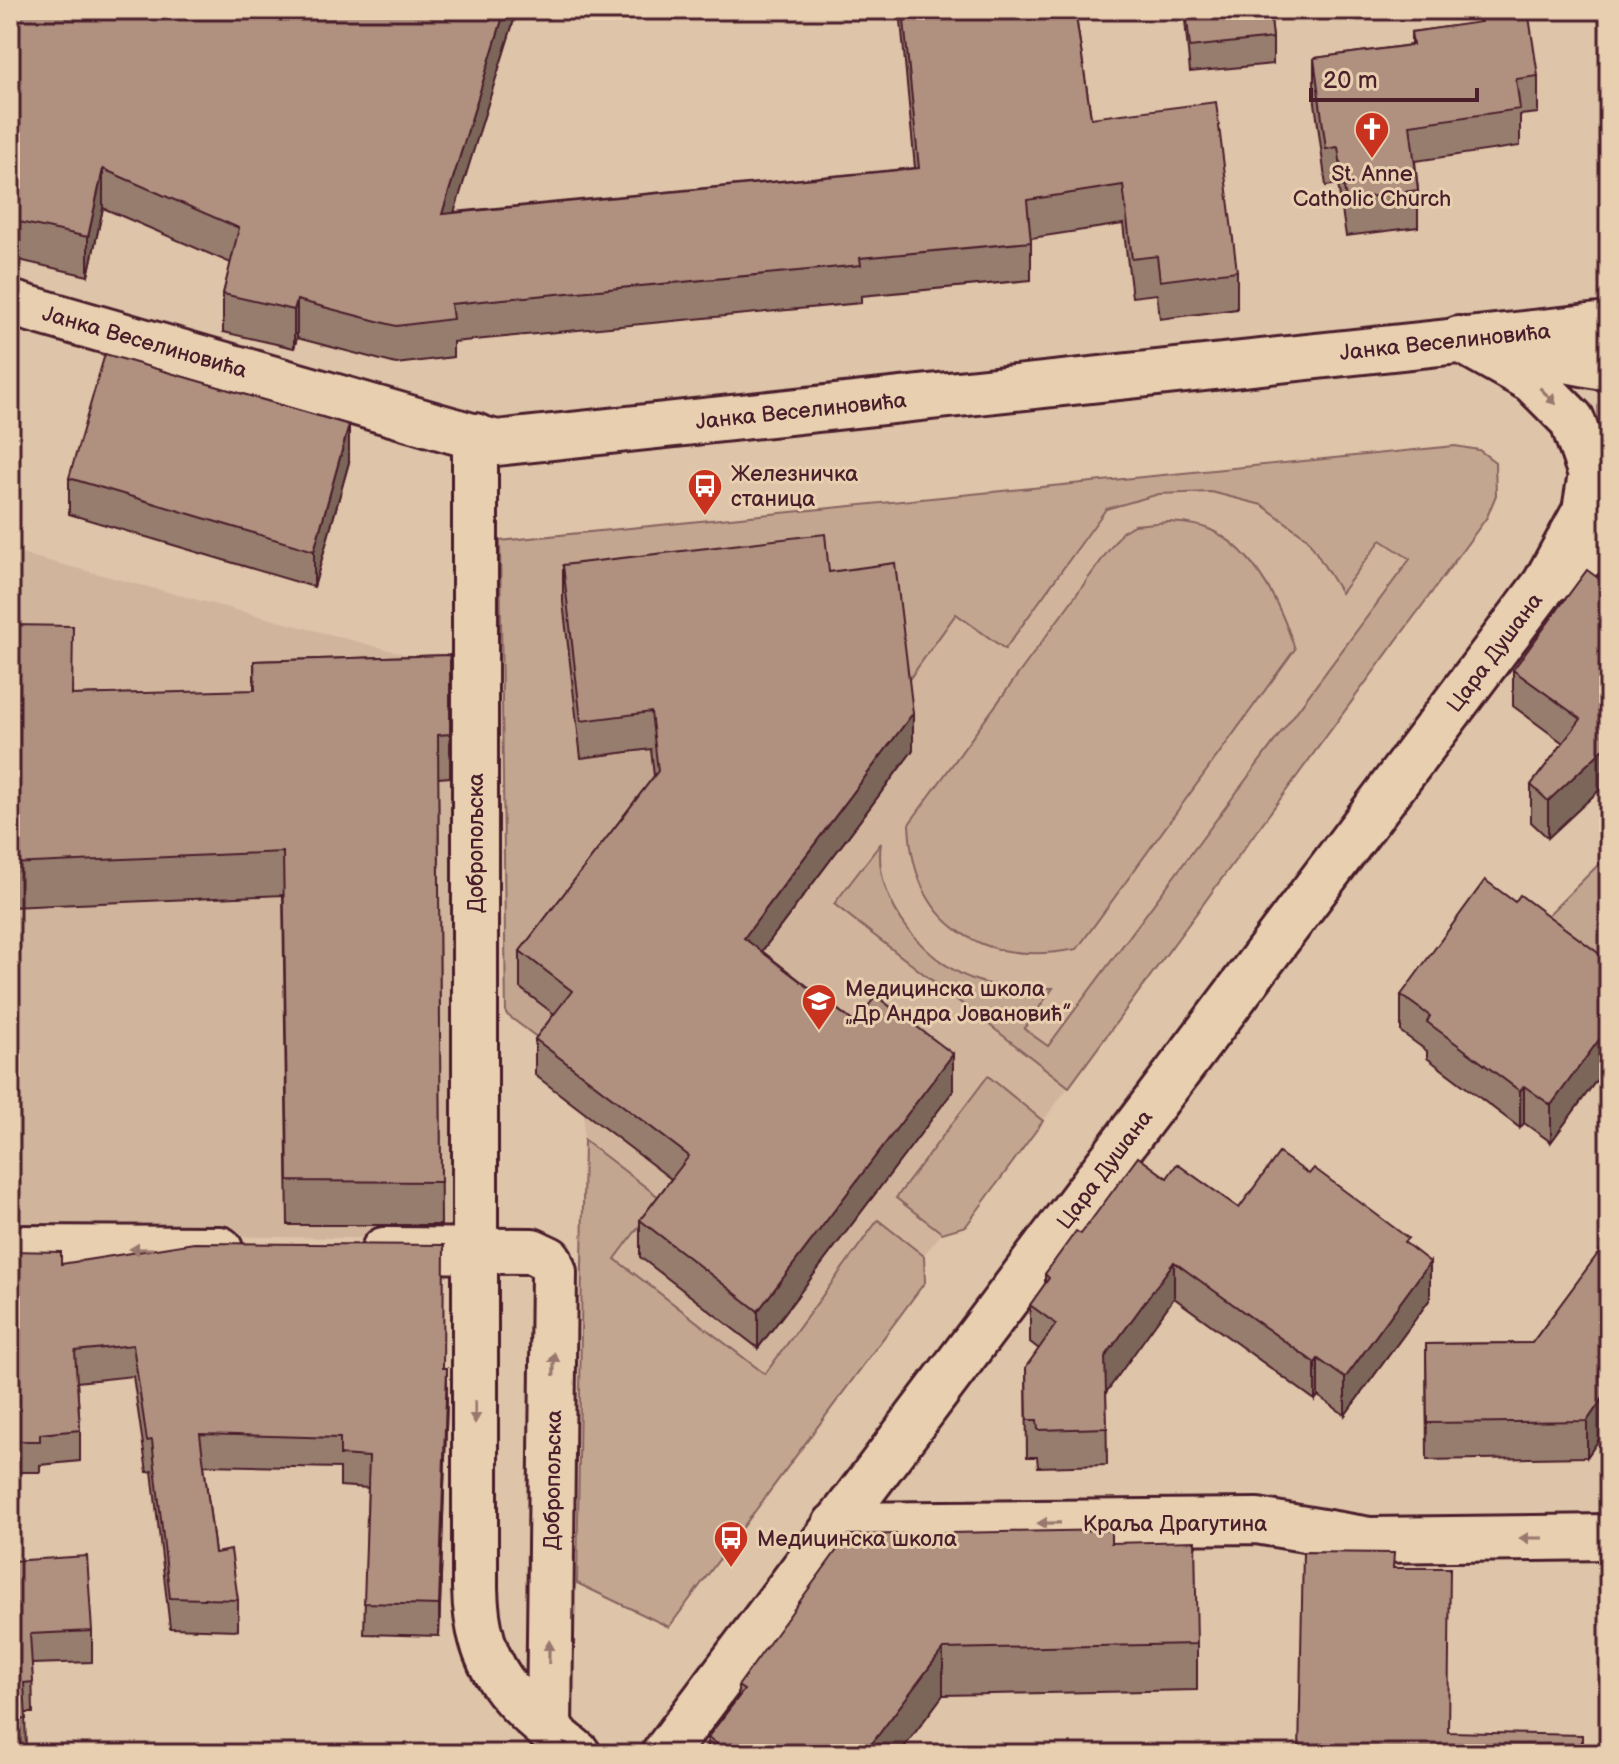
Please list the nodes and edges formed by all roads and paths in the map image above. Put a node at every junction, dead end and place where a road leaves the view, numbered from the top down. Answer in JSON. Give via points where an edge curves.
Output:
{"nodes":[{"id":1,"x":10,"y":303,"type":"edge"},
{"id":2,"x":1609,"y":325,"type":"edge"},
{"id":3,"x":1459,"y":339,"type":"junction"},
{"id":4,"x":1609,"y":368,"type":"edge"},
{"id":5,"x":475,"y":436,"type":"junction"},
{"id":6,"x":1601,"y":512,"type":"edge"},
{"id":7,"x":10,"y":1248,"type":"edge"},
{"id":8,"x":263,"y":1249,"type":"edge"},
{"id":9,"x":339,"y":1250,"type":"edge"},
{"id":10,"x":475,"y":1250,"type":"junction"},
{"id":11,"x":835,"y":1525,"type":"junction"},
{"id":12,"x":1609,"y":1537,"type":"edge"},
{"id":13,"x":563,"y":1742,"type":"edge"},
{"id":14,"x":664,"y":1754,"type":"edge"}],
"edges":[{"from":1,"to":5,"type":"main road","name":"Јанка Веселиновића"},
{"from":2,"to":3,"type":"main road","name":"Јанка Веселиновића"},
{"from":3,"to":4,"type":"main road"},
{"from":3,"to":5,"type":"main road","name":"Јанка Веселиновића","via":[[496,443]]},
{"from":3,"to":6,"type":"main road","one_way":true,"via":[[1532,380],[1572,420]]},
{"from":5,"to":10,"type":"main road","name":"Добропољска"},
{"from":6,"to":11,"type":"main road","name":"Цара Душана"},
{"from":8,"to":7,"type":"main road","one_way":true},
{"from":9,"to":10,"type":"main road","name":"Добропољска"},
{"from":10,"to":13,"type":"main road","name":"Добропољска","one_way":true,"via":[[476,1612],[496,1677]]},
{"from":13,"to":10,"type":"main road","name":"Добропољска","one_way":true,"via":[[554,1272],[549,1259],[532,1251]]},
{"from":12,"to":11,"type":"main road","name":"Краља Драгутина","one_way":true,"via":[[1369,1540],[1257,1521]]},
{"from":11,"to":14,"type":"main road","name":"Цара Душана"}]}
